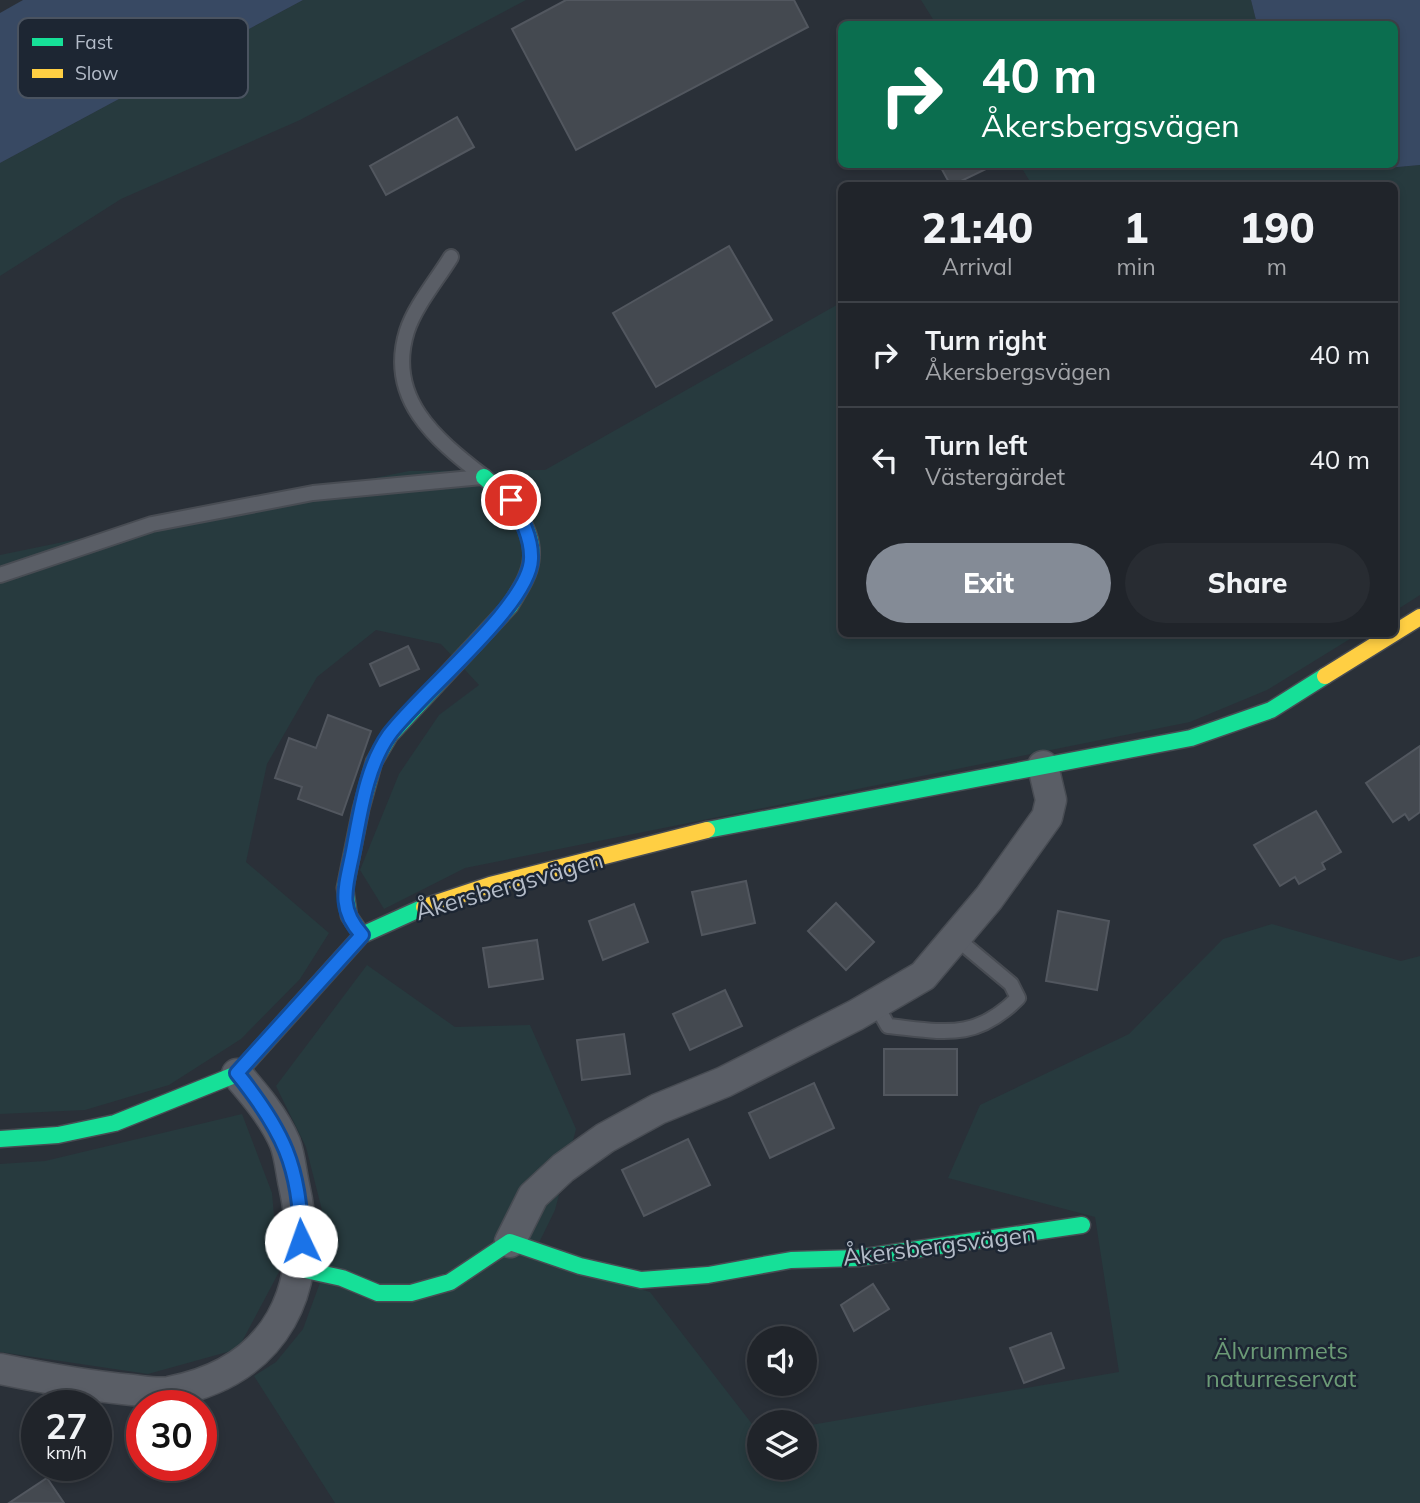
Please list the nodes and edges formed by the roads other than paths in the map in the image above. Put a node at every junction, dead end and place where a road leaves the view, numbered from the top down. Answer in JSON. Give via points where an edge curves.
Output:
{"nodes":[{"id":1,"x":451,"y":257,"type":"dead end"},
{"id":2,"x":484,"y":477,"type":"junction"},
{"id":3,"x":0,"y":575,"type":"edge"},
{"id":4,"x":1420,"y":617,"type":"edge"},
{"id":5,"x":1398,"y":631,"type":"edge"},
{"id":6,"x":1388,"y":637,"type":"edge"},
{"id":7,"x":1044,"y":766,"type":"junction"},
{"id":8,"x":362,"y":935,"type":"junction"},
{"id":9,"x":956,"y":938,"type":"junction"},
{"id":10,"x":876,"y":1005,"type":"junction"},
{"id":11,"x":237,"y":1073,"type":"junction"},
{"id":12,"x":0,"y":1139,"type":"edge"},
{"id":13,"x":1082,"y":1225,"type":"dead end"},
{"id":14,"x":509,"y":1242,"type":"junction"},
{"id":15,"x":301,"y":1269,"type":"junction"},
{"id":16,"x":0,"y":1369,"type":"edge"}],
"edges":[{"from":1,"to":2,"type":"lane","via":[[408,329],[400,365],[407,396],[430,432]]},
{"from":2,"to":3,"type":"lane","via":[[313,493],[152,524]]},
{"from":2,"to":8,"type":"street","via":[[511,500],[525,527],[531,561],[517,594],[492,626],[388,737],[369,779],[345,891],[348,920]]},
{"from":4,"to":5,"type":"street","name":"Åkersbergsvägen"},
{"from":6,"to":7,"type":"street","name":"Åkersbergsvägen","via":[[1270,710],[1191,738]]},
{"from":7,"to":8,"type":"street","name":"Åkersbergsvägen","via":[[699,832],[490,885],[418,909]]},
{"from":7,"to":9,"type":"street","via":[[1051,800],[1047,817]]},
{"from":8,"to":11,"type":"street","name":"Åkersbergsvägen"},
{"from":9,"to":10,"type":"street","via":[[923,976]]},
{"from":9,"to":10,"type":"lane","via":[[1011,984],[1018,998],[1001,1015],[973,1030],[936,1031],[888,1026]]},
{"from":10,"to":14,"type":"street","via":[[605,1138],[533,1196]]},
{"from":11,"to":12,"type":"street","name":"Åkersbergsvägen","via":[[115,1123],[58,1135]]},
{"from":11,"to":15,"type":"street","via":[[269,1113],[285,1144],[301,1213]]},
{"from":13,"to":14,"type":"street","name":"Åkersbergsvägen","via":[[858,1258],[791,1259],[708,1275],[641,1280]]},
{"from":14,"to":15,"type":"street","via":[[450,1282],[411,1293],[378,1293],[342,1278]]},
{"from":15,"to":16,"type":"street","via":[[291,1302],[278,1324],[240,1366],[203,1383],[166,1392],[86,1386]]}]}
